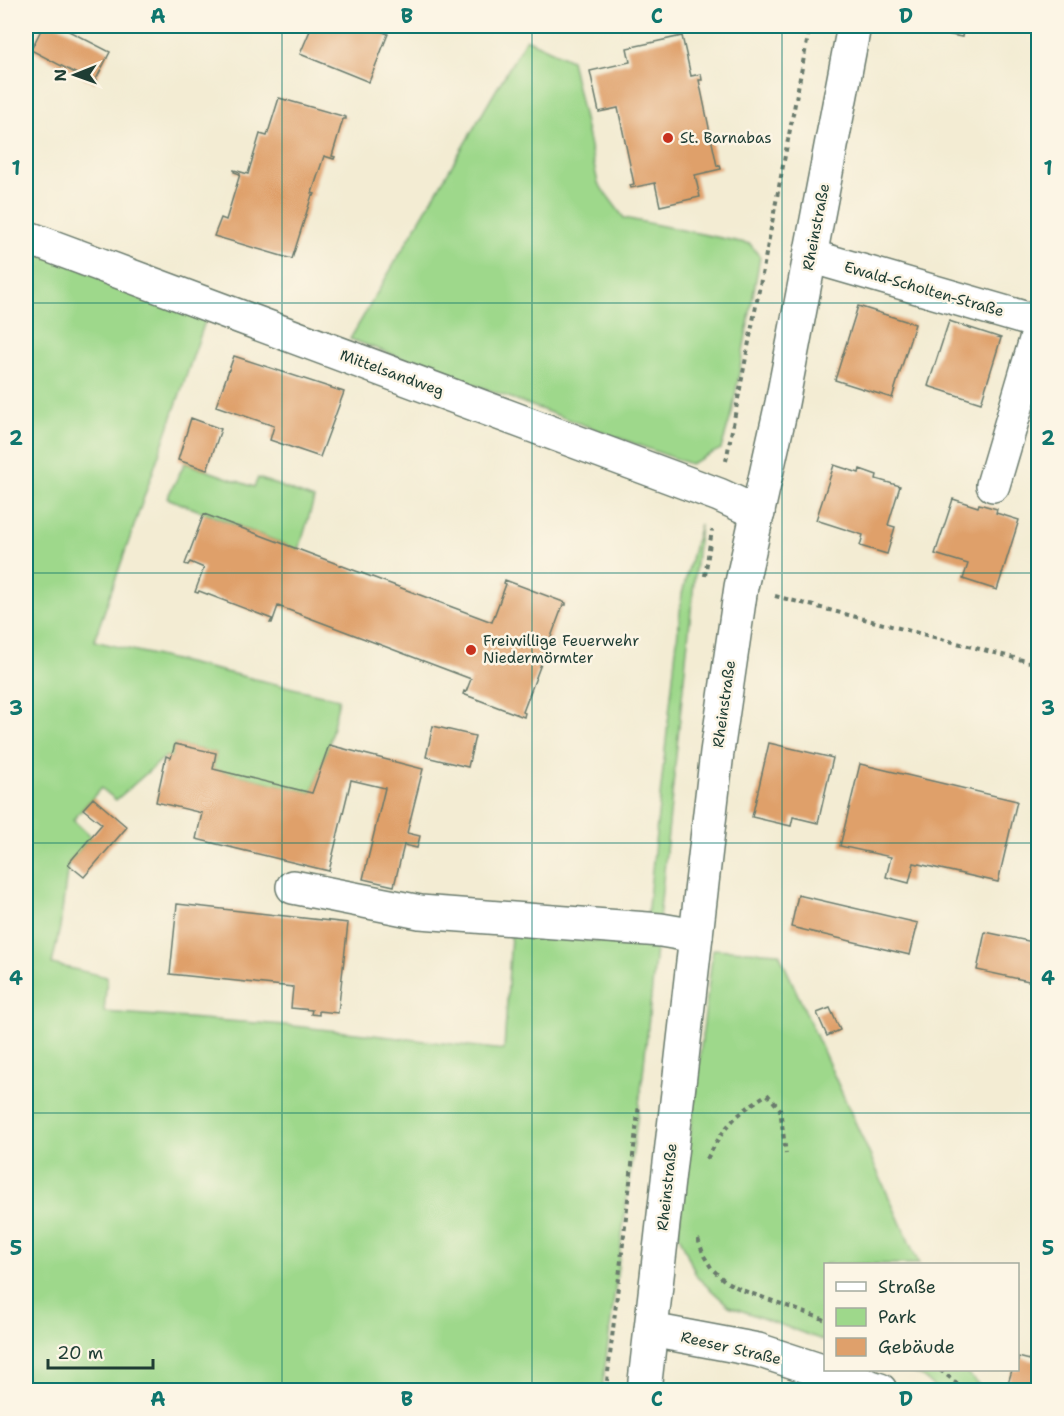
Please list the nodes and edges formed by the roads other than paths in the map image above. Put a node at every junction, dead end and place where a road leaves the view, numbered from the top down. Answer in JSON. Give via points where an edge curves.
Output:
{"nodes":[{"id":1,"x":854,"y":26,"type":"edge"},
{"id":2,"x":26,"y":237,"type":"edge"},
{"id":3,"x":810,"y":256,"type":"junction"},
{"id":4,"x":1038,"y":322,"type":"edge"},
{"id":5,"x":1038,"y":333,"type":"edge"},
{"id":6,"x":993,"y":484,"type":"dead end"},
{"id":7,"x":758,"y":513,"type":"junction"},
{"id":8,"x":293,"y":888,"type":"dead end"},
{"id":9,"x":696,"y":936,"type":"junction"},
{"id":10,"x":651,"y":1330,"type":"junction"},
{"id":11,"x":644,"y":1390,"type":"edge"},
{"id":12,"x":880,"y":1390,"type":"edge"}],
"edges":[{"from":1,"to":3,"type":"street","name":"Rheinstraße"},
{"from":2,"to":7,"type":"street","name":"Mittelsandweg","via":[[719,495]]},
{"from":3,"to":4,"type":"street","name":"Ewald-Scholten-Straße"},
{"from":3,"to":7,"type":"street","name":"Rheinstraße"},
{"from":5,"to":6,"type":"street"},
{"from":7,"to":9,"type":"street","name":"Rheinstraße","via":[[741,587]]},
{"from":8,"to":9,"type":"street","via":[[420,912],[662,930]]},
{"from":9,"to":10,"type":"street","name":"Rheinstraße"},
{"from":10,"to":11,"type":"street","name":"Rheinstraße"},
{"from":10,"to":12,"type":"street","name":"Reeser Straße","via":[[758,1350]]}]}
